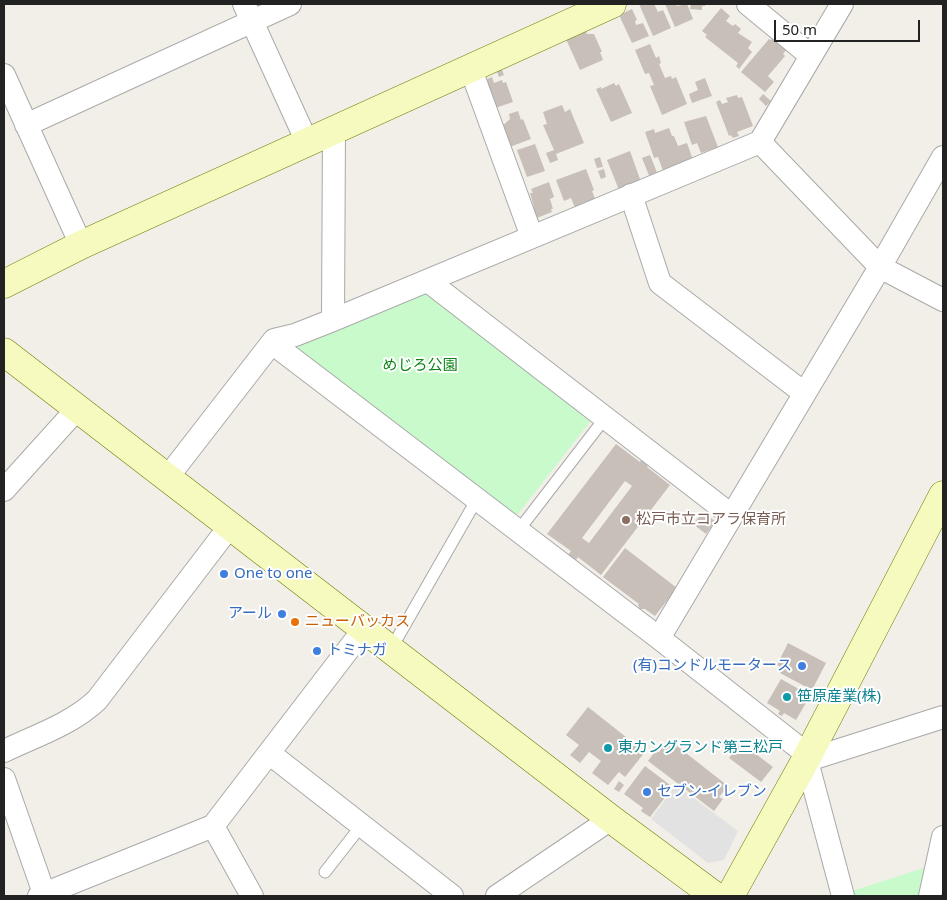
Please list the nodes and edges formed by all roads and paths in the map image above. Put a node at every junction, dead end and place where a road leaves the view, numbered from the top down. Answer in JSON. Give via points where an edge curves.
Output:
{"nodes":[{"id":1,"x":290,"y":4,"type":"edge"},
{"id":2,"x":612,"y":4,"type":"edge"},
{"id":3,"x":748,"y":4,"type":"edge"},
{"id":4,"x":842,"y":4,"type":"edge"},
{"id":5,"x":248,"y":13,"type":"edge"},
{"id":6,"x":811,"y":56,"type":"junction"},
{"id":7,"x":470,"y":67,"type":"junction"},
{"id":8,"x":4,"y":75,"type":"edge"},
{"id":9,"x":26,"y":124,"type":"junction"},
{"id":10,"x":334,"y":130,"type":"junction"},
{"id":11,"x":307,"y":142,"type":"junction"},
{"id":12,"x":760,"y":142,"type":"junction"},
{"id":13,"x":943,"y":157,"type":"edge"},
{"id":14,"x":631,"y":195,"type":"junction"},
{"id":15,"x":532,"y":237,"type":"junction"},
{"id":16,"x":81,"y":244,"type":"junction"},
{"id":17,"x":880,"y":268,"type":"junction"},
{"id":18,"x":428,"y":281,"type":"junction"},
{"id":19,"x":4,"y":284,"type":"edge"},
{"id":20,"x":943,"y":300,"type":"edge"},
{"id":21,"x":333,"y":320,"type":"junction"},
{"id":22,"x":272,"y":343,"type":"junction"},
{"id":23,"x":4,"y":352,"type":"edge"},
{"id":24,"x":804,"y":393,"type":"junction"},
{"id":25,"x":77,"y":409,"type":"junction"},
{"id":26,"x":605,"y":418,"type":"junction"},
{"id":27,"x":167,"y":478,"type":"junction"},
{"id":28,"x":4,"y":490,"type":"edge"},
{"id":29,"x":943,"y":495,"type":"edge"},
{"id":30,"x":477,"y":499,"type":"junction"},
{"id":31,"x":731,"y":515,"type":"junction"},
{"id":32,"x":230,"y":526,"type":"junction"},
{"id":33,"x":518,"y":531,"type":"junction"},
{"id":34,"x":364,"y":629,"type":"junction"},
{"id":35,"x":659,"y":638,"type":"junction"},
{"id":36,"x":391,"y":650,"type":"junction"},
{"id":37,"x":943,"y":717,"type":"edge"},
{"id":38,"x":4,"y":751,"type":"edge"},
{"id":39,"x":269,"y":752,"type":"junction"},
{"id":40,"x":807,"y":759,"type":"junction"},
{"id":41,"x":4,"y":779,"type":"edge"},
{"id":42,"x":611,"y":819,"type":"junction"},
{"id":43,"x":213,"y":826,"type":"junction"},
{"id":44,"x":361,"y":826,"type":"junction"},
{"id":45,"x":943,"y":837,"type":"edge"},
{"id":46,"x":325,"y":872,"type":"dead end"},
{"id":47,"x":42,"y":896,"type":"edge"},
{"id":48,"x":252,"y":896,"type":"edge"},
{"id":49,"x":452,"y":896,"type":"edge"},
{"id":50,"x":497,"y":896,"type":"edge"},
{"id":51,"x":715,"y":896,"type":"edge"},
{"id":52,"x":730,"y":896,"type":"edge"},
{"id":53,"x":843,"y":896,"type":"edge"},
{"id":54,"x":930,"y":896,"type":"edge"}],
"edges":[{"from":1,"to":5,"type":"street"},
{"from":2,"to":7,"type":"street"},
{"from":3,"to":6,"type":"street"},
{"from":4,"to":6,"type":"street"},
{"from":5,"to":9,"type":"street"},
{"from":5,"to":11,"type":"street"},
{"from":6,"to":12,"type":"street"},
{"from":7,"to":10,"type":"street"},
{"from":7,"to":15,"type":"street"},
{"from":8,"to":9,"type":"street"},
{"from":9,"to":16,"type":"street"},
{"from":10,"to":11,"type":"street"},
{"from":10,"to":21,"type":"street"},
{"from":11,"to":16,"type":"street"},
{"from":12,"to":14,"type":"street"},
{"from":12,"to":17,"type":"street"},
{"from":13,"to":17,"type":"street"},
{"from":14,"to":15,"type":"street"},
{"from":14,"to":24,"type":"street","via":[[660,283]]},
{"from":15,"to":18,"type":"street"},
{"from":16,"to":19,"type":"street"},
{"from":17,"to":20,"type":"street"},
{"from":17,"to":24,"type":"street"},
{"from":18,"to":21,"type":"street"},
{"from":18,"to":26,"type":"street"},
{"from":21,"to":22,"type":"street"},
{"from":22,"to":27,"type":"street"},
{"from":22,"to":30,"type":"street"},
{"from":23,"to":25,"type":"street"},
{"from":24,"to":31,"type":"street"},
{"from":25,"to":27,"type":"street"},
{"from":25,"to":28,"type":"street"},
{"from":26,"to":31,"type":"street"},
{"from":26,"to":33,"type":"lane"},
{"from":27,"to":32,"type":"street"},
{"from":29,"to":40,"type":"street"},
{"from":30,"to":33,"type":"street"},
{"from":30,"to":36,"type":"lane"},
{"from":31,"to":35,"type":"street"},
{"from":32,"to":34,"type":"street"},
{"from":32,"to":38,"type":"street","via":[[97,700],[69,720]]},
{"from":33,"to":35,"type":"street"},
{"from":34,"to":36,"type":"street"},
{"from":34,"to":39,"type":"street"},
{"from":35,"to":40,"type":"street"},
{"from":36,"to":42,"type":"street"},
{"from":37,"to":40,"type":"street"},
{"from":39,"to":43,"type":"street"},
{"from":39,"to":44,"type":"street"},
{"from":40,"to":52,"type":"street"},
{"from":40,"to":53,"type":"street"},
{"from":41,"to":47,"type":"street"},
{"from":42,"to":50,"type":"street"},
{"from":42,"to":51,"type":"street"},
{"from":43,"to":47,"type":"street"},
{"from":43,"to":48,"type":"street"},
{"from":44,"to":46,"type":"lane"},
{"from":44,"to":49,"type":"street"},
{"from":45,"to":54,"type":"street"}]}
